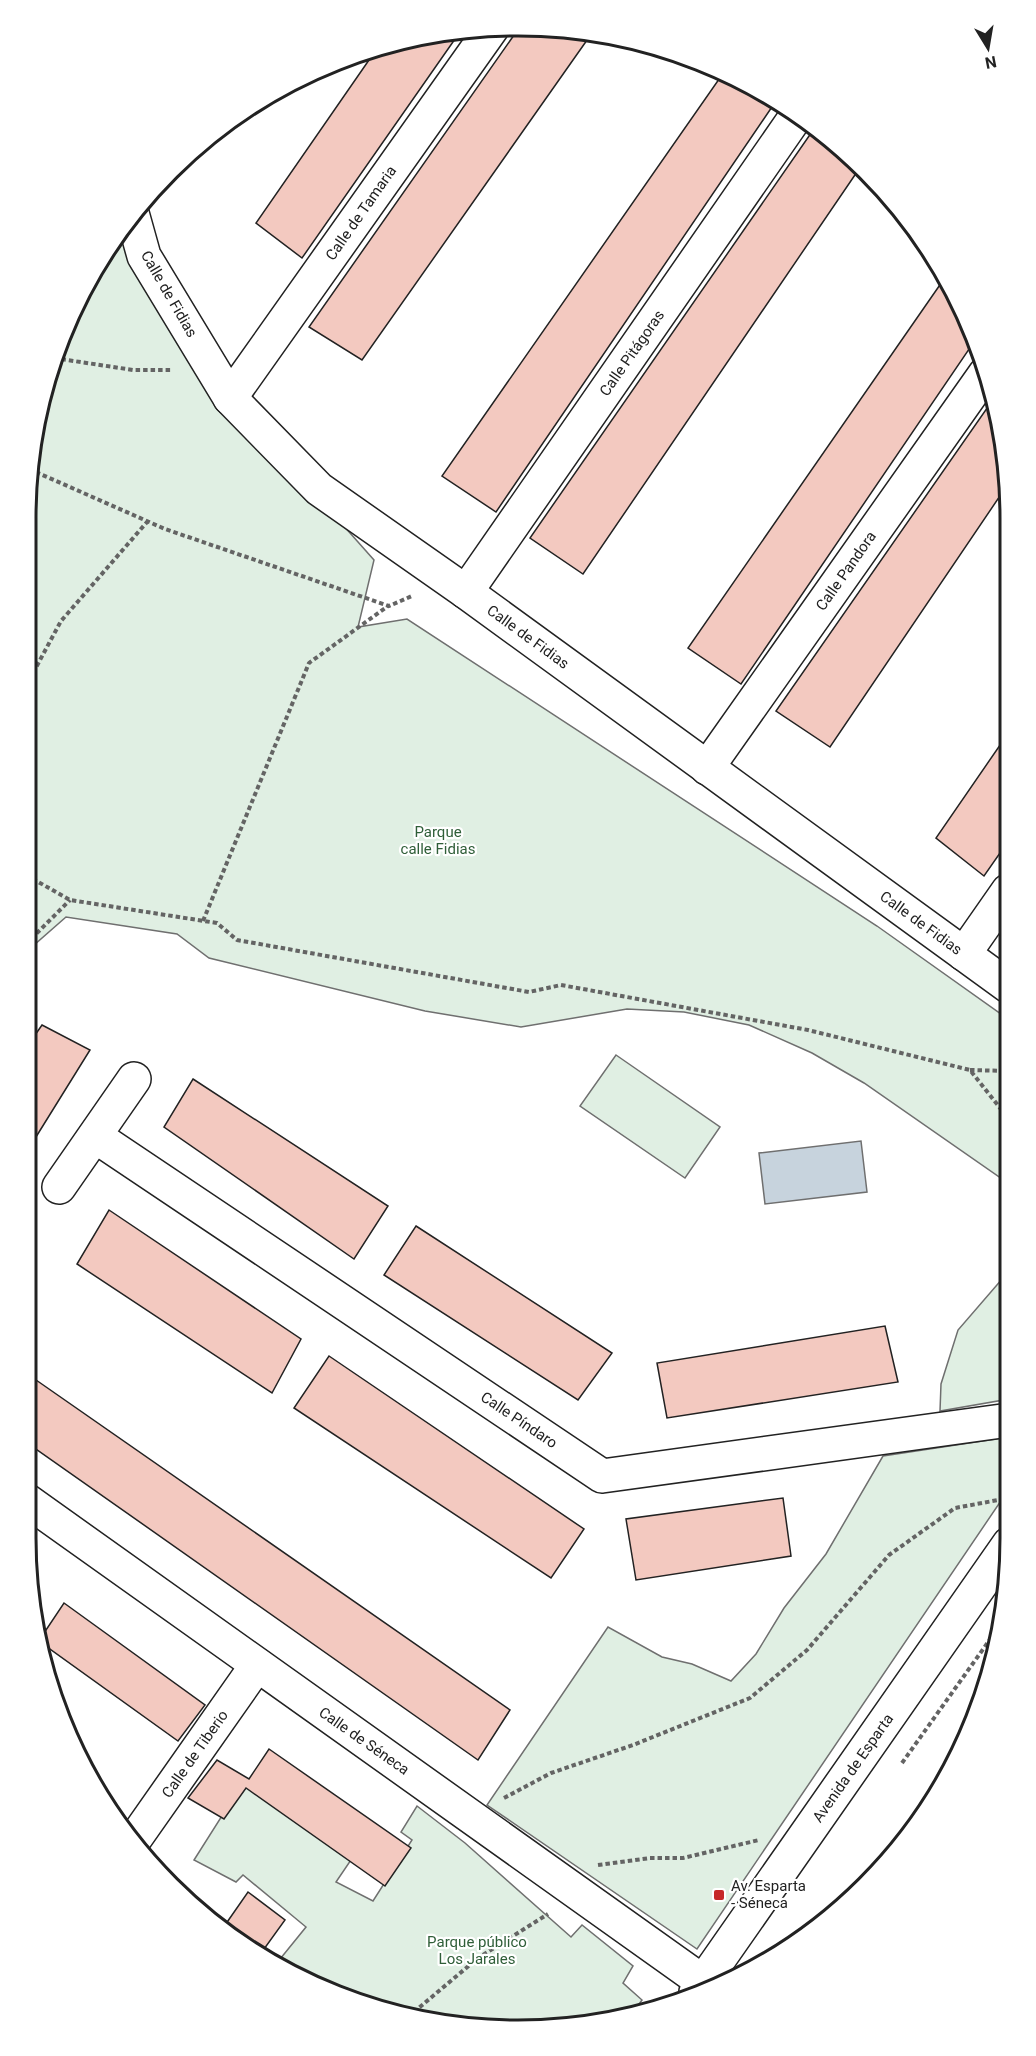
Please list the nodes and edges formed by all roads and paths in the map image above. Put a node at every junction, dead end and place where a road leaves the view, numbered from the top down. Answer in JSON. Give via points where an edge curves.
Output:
{"nodes":[{"id":1,"x":486,"y":37,"type":"edge"},
{"id":2,"x":792,"y":122,"type":"edge"},
{"id":3,"x":136,"y":226,"type":"edge"},
{"id":4,"x":63,"y":359,"type":"edge"},
{"id":5,"x":213,"y":370,"type":"junction"},
{"id":6,"x":980,"y":381,"type":"edge"},
{"id":7,"x":230,"y":398,"type":"junction"},
{"id":8,"x":38,"y":474,"type":"edge"},
{"id":9,"x":147,"y":522,"type":"junction"},
{"id":10,"x":457,"y":585,"type":"junction"},
{"id":11,"x":389,"y":606,"type":"junction"},
{"id":12,"x":36,"y":667,"type":"edge"},
{"id":13,"x":707,"y":768,"type":"junction"},
{"id":14,"x":36,"y":881,"type":"edge"},
{"id":15,"x":70,"y":900,"type":"junction"},
{"id":16,"x":1000,"y":902,"type":"edge"},
{"id":17,"x":203,"y":921,"type":"junction"},
{"id":18,"x":36,"y":934,"type":"edge"},
{"id":19,"x":964,"y":954,"type":"junction"},
{"id":20,"x":1000,"y":980,"type":"edge"},
{"id":21,"x":970,"y":1070,"type":"junction"},
{"id":22,"x":1000,"y":1071,"type":"edge"},
{"id":23,"x":134,"y":1079,"type":"dead end"},
{"id":24,"x":1000,"y":1108,"type":"edge"},
{"id":25,"x":95,"y":1136,"type":"junction"},
{"id":26,"x":59,"y":1187,"type":"dead end"},
{"id":27,"x":1000,"y":1421,"type":"edge"},
{"id":28,"x":1000,"y":1500,"type":"edge"},
{"id":29,"x":36,"y":1507,"type":"edge"},
{"id":30,"x":999,"y":1559,"type":"edge"},
{"id":31,"x":257,"y":1665,"type":"junction"},
{"id":32,"x":476,"y":1821,"type":"junction"},
{"id":33,"x":810,"y":1831,"type":"junction"},
{"id":34,"x":138,"y":1834,"type":"edge"},
{"id":35,"x":548,"y":1872,"type":"junction"},
{"id":36,"x":550,"y":1913,"type":"dead end"},
{"id":37,"x":702,"y":1983,"type":"edge"},
{"id":38,"x":696,"y":1985,"type":"edge"},
{"id":39,"x":417,"y":2009,"type":"edge"}],
"edges":[{"from":1,"to":7,"type":"street","name":"Calle de Tamaria"},
{"from":2,"to":10,"type":"street","name":"Calle Pitágoras"},
{"from":3,"to":5,"type":"street","name":"Calle de Fidias","via":[[144,256]]},
{"from":4,"to":5,"type":"path","via":[[133,370]]},
{"from":5,"to":7,"type":"street","name":"Calle de Fidias"},
{"from":6,"to":13,"type":"street","name":"Calle Pandora"},
{"from":7,"to":10,"type":"street","name":"Calle de Fidias","via":[[319,489]]},
{"from":8,"to":9,"type":"path"},
{"from":9,"to":11,"type":"path"},
{"from":9,"to":12,"type":"path","via":[[61,621]]},
{"from":10,"to":11,"type":"path"},
{"from":10,"to":13,"type":"street","name":"Calle de Fidias"},
{"from":11,"to":17,"type":"path","via":[[309,663]]},
{"from":13,"to":19,"type":"street","name":"Calle de Fidias"},
{"from":14,"to":15,"type":"path"},
{"from":15,"to":17,"type":"path"},
{"from":15,"to":18,"type":"path"},
{"from":16,"to":19,"type":"street"},
{"from":17,"to":21,"type":"path","via":[[217,923],[237,940],[247,942],[529,992],[561,985],[808,1030]]},
{"from":19,"to":20,"type":"street","name":"Calle de Fidias"},
{"from":21,"to":22,"type":"path"},
{"from":21,"to":24,"type":"path"},
{"from":23,"to":25,"type":"street"},
{"from":25,"to":26,"type":"street"},
{"from":25,"to":27,"type":"street","name":"Calle Píndaro","via":[[602,1476]]},
{"from":28,"to":32,"type":"path","via":[[955,1508],[889,1555],[807,1650],[750,1698],[551,1773],[507,1795]]},
{"from":29,"to":31,"type":"street","name":"Calle de Séneca"},
{"from":30,"to":33,"type":"street","name":"Avenida de Esparta"},
{"from":31,"to":32,"type":"street","name":"Calle de Séneca"},
{"from":31,"to":34,"type":"street","name":"Calle de Tiberio"},
{"from":32,"to":35,"type":"street","name":"Calle de Séneca"},
{"from":33,"to":35,"type":"path","via":[[683,1858],[650,1858]]},
{"from":33,"to":37,"type":"street","name":"Avenida de Esparta"},
{"from":35,"to":38,"type":"street","name":"Calle de Séneca"},
{"from":36,"to":39,"type":"path","via":[[477,1958]]}]}
